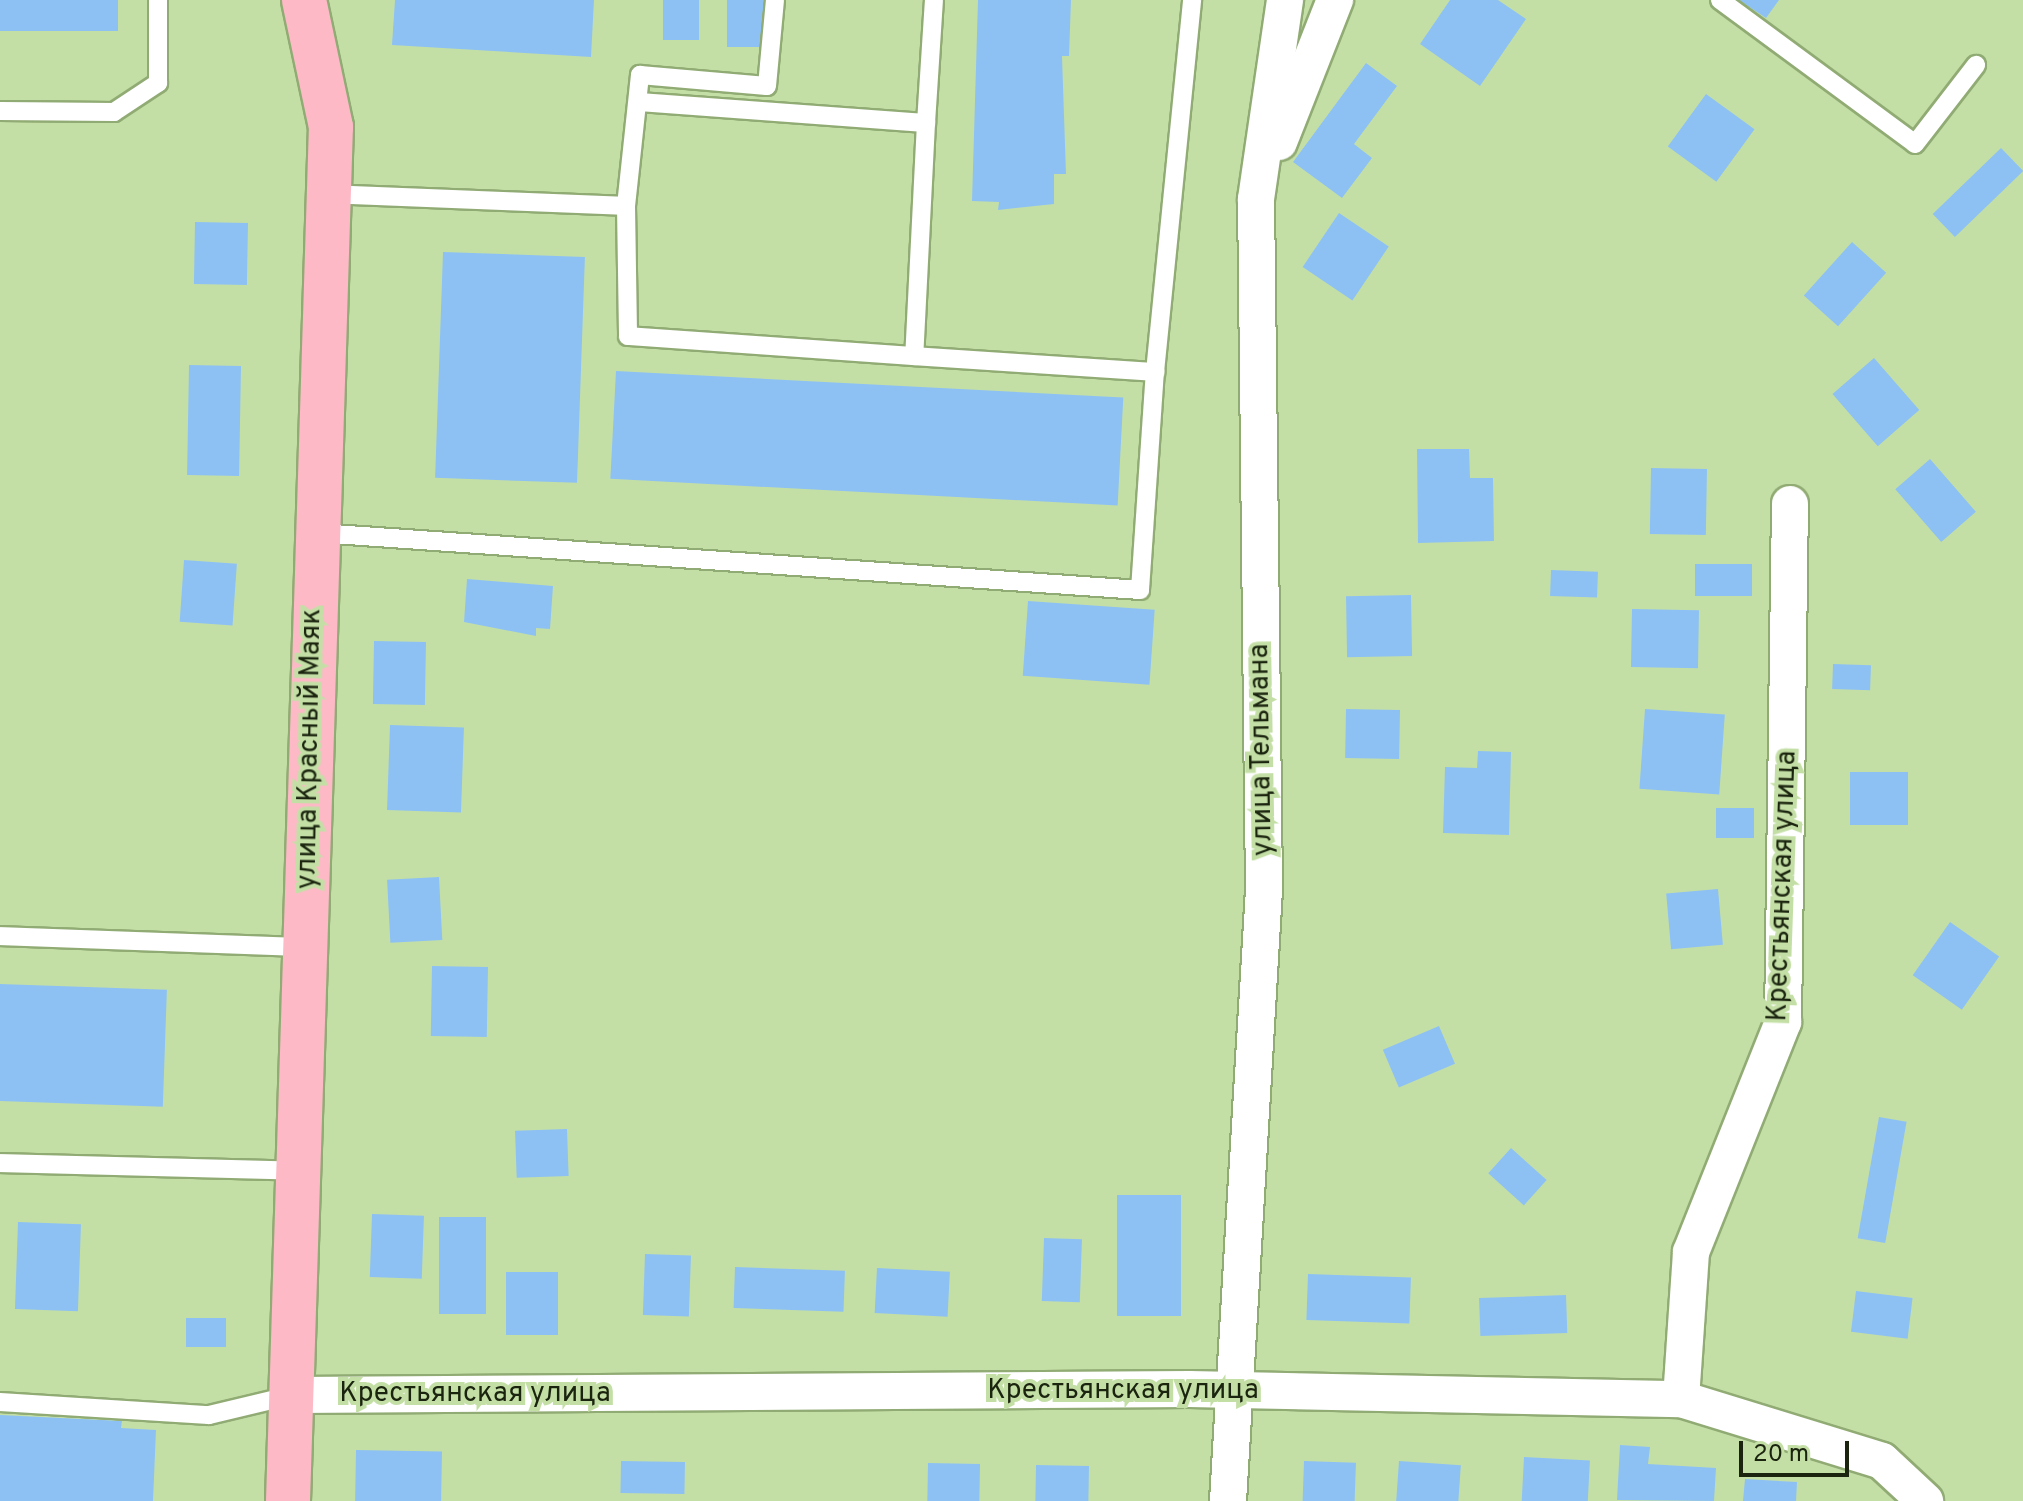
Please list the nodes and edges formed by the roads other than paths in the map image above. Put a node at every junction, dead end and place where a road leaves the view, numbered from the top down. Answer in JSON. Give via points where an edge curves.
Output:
{"nodes":[{"id":1,"x":158,"y":0,"type":"edge"},
{"id":2,"x":304,"y":0,"type":"edge"},
{"id":3,"x":775,"y":0,"type":"edge"},
{"id":4,"x":934,"y":0,"type":"edge"},
{"id":5,"x":1192,"y":0,"type":"edge"},
{"id":6,"x":1285,"y":0,"type":"edge"},
{"id":7,"x":1335,"y":0,"type":"edge"},
{"id":8,"x":1720,"y":0,"type":"edge"},
{"id":9,"x":1976,"y":65,"type":"dead end"},
{"id":10,"x":638,"y":102,"type":"junction"},
{"id":11,"x":0,"y":111,"type":"edge"},
{"id":12,"x":926,"y":123,"type":"junction"},
{"id":13,"x":326,"y":194,"type":"junction"},
{"id":14,"x":1256,"y":199,"type":"junction"},
{"id":15,"x":626,"y":206,"type":"junction"},
{"id":16,"x":914,"y":356,"type":"junction"},
{"id":17,"x":1155,"y":372,"type":"junction"},
{"id":18,"x":1790,"y":504,"type":"dead end"},
{"id":19,"x":316,"y":532,"type":"junction"},
{"id":20,"x":0,"y":936,"type":"edge"},
{"id":21,"x":305,"y":947,"type":"junction"},
{"id":22,"x":0,"y":1163,"type":"edge"},
{"id":23,"x":300,"y":1171,"type":"junction"},
{"id":24,"x":1234,"y":1390,"type":"junction"},
{"id":25,"x":295,"y":1395,"type":"junction"},
{"id":26,"x":1681,"y":1399,"type":"junction"},
{"id":27,"x":0,"y":1402,"type":"edge"},
{"id":28,"x":288,"y":1501,"type":"edge"},
{"id":29,"x":1228,"y":1501,"type":"edge"},
{"id":30,"x":1925,"y":1501,"type":"edge"}],
"edges":[{"from":1,"to":11,"type":"lane","via":[[158,83],[114,112]]},
{"from":2,"to":13,"type":"main road","name":"улица Красный Маяк","via":[[328,92]]},
{"from":3,"to":10,"type":"lane","via":[[767,86],[640,75]]},
{"from":4,"to":12,"type":"lane"},
{"from":5,"to":17,"type":"lane"},
{"from":6,"to":14,"type":"street","name":"улица Тельмана"},
{"from":7,"to":14,"type":"street"},
{"from":8,"to":9,"type":"lane","via":[[1915,144]]},
{"from":10,"to":12,"type":"lane"},
{"from":10,"to":15,"type":"lane"},
{"from":12,"to":16,"type":"lane"},
{"from":13,"to":15,"type":"lane"},
{"from":13,"to":19,"type":"main road","name":"улица Красный Маяк"},
{"from":14,"to":24,"type":"street","name":"улица Тельмана","via":[[1264,890]]},
{"from":15,"to":16,"type":"lane","via":[[628,336]]},
{"from":16,"to":17,"type":"lane"},
{"from":17,"to":19,"type":"lane","via":[[1140,590]]},
{"from":18,"to":26,"type":"street","name":"Крестьянская улица","via":[[1783,1022],[1691,1252]]},
{"from":19,"to":21,"type":"main road","name":"улица Красный Маяк"},
{"from":20,"to":21,"type":"lane"},
{"from":21,"to":23,"type":"main road","name":"улица Красный Маяк"},
{"from":22,"to":23,"type":"lane"},
{"from":23,"to":25,"type":"main road","name":"улица Красный Маяк"},
{"from":24,"to":25,"type":"street","name":"Крестьянская улица"},
{"from":24,"to":26,"type":"street","name":"Крестьянская улица"},
{"from":24,"to":29,"type":"street","name":"улица Тельмана"},
{"from":25,"to":27,"type":"lane","via":[[209,1415]]},
{"from":25,"to":28,"type":"main road","name":"улица Красный Маяк"},
{"from":26,"to":30,"type":"street","name":"Крестьянская улица","via":[[1882,1461]]}]}
